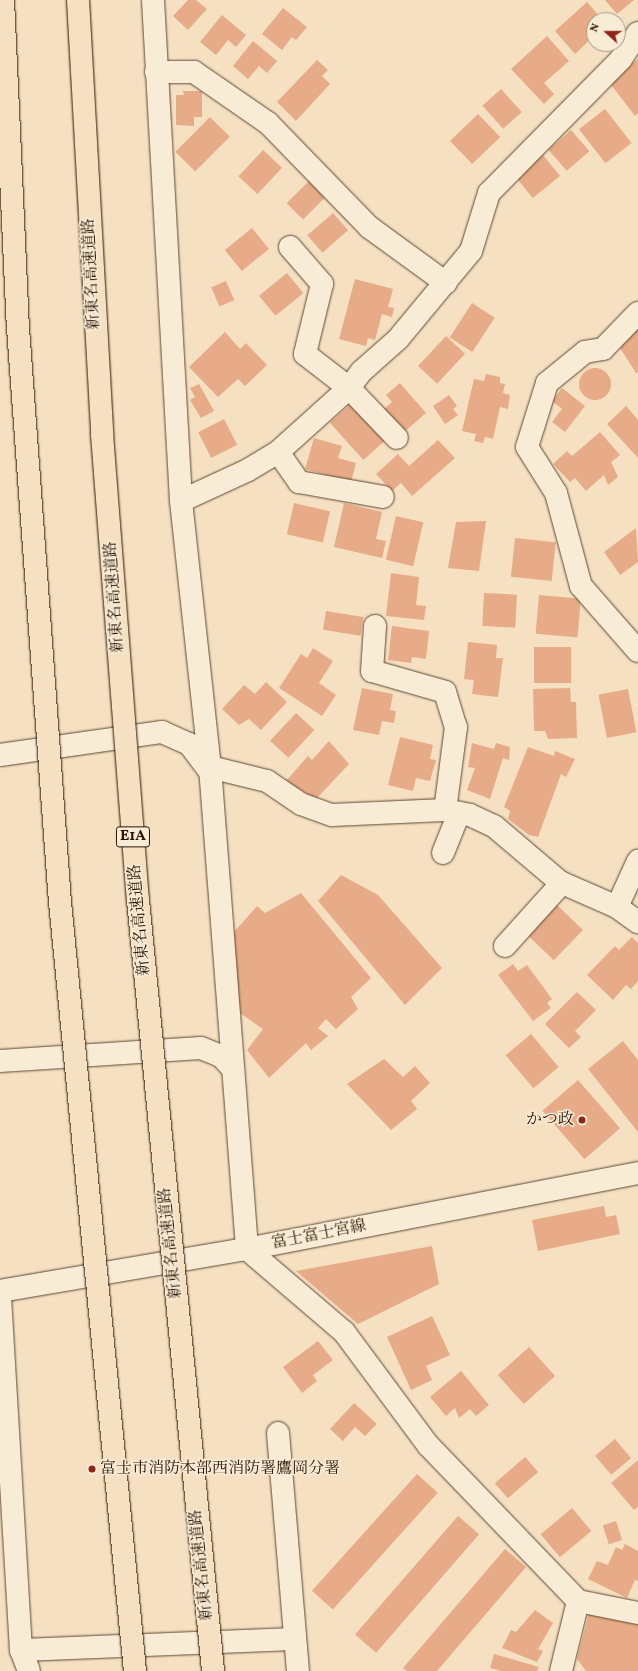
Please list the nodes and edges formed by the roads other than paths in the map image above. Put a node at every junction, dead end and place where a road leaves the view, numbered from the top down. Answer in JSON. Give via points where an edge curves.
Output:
{"nodes":[{"id":1,"x":3,"y":0,"type":"edge"},
{"id":2,"x":78,"y":0,"type":"edge"},
{"id":3,"x":153,"y":0,"type":"edge"},
{"id":4,"x":638,"y":33,"type":"edge"},
{"id":5,"x":156,"y":72,"type":"junction"},
{"id":6,"x":290,"y":246,"type":"dead end"},
{"id":7,"x":446,"y":283,"type":"junction"},
{"id":8,"x":638,"y":313,"type":"edge"},
{"id":9,"x":349,"y":388,"type":"junction"},
{"id":10,"x":397,"y":438,"type":"dead end"},
{"id":11,"x":278,"y":452,"type":"junction"},
{"id":12,"x":383,"y":497,"type":"dead end"},
{"id":13,"x":180,"y":501,"type":"junction"},
{"id":14,"x":375,"y":626,"type":"dead end"},
{"id":15,"x":638,"y":651,"type":"edge"},
{"id":16,"x":0,"y":755,"type":"edge"},
{"id":17,"x":210,"y":769,"type":"junction"},
{"id":18,"x":452,"y":812,"type":"junction"},
{"id":19,"x":443,"y":853,"type":"dead end"},
{"id":20,"x":638,"y":861,"type":"edge"},
{"id":21,"x":562,"y":883,"type":"junction"},
{"id":22,"x":617,"y":907,"type":"junction"},
{"id":23,"x":638,"y":922,"type":"edge"},
{"id":24,"x":505,"y":946,"type":"dead end"},
{"id":25,"x":0,"y":1061,"type":"edge"},
{"id":26,"x":233,"y":1069,"type":"junction"},
{"id":27,"x":638,"y":1173,"type":"edge"},
{"id":28,"x":247,"y":1249,"type":"junction"},
{"id":29,"x":0,"y":1291,"type":"edge"},
{"id":30,"x":0,"y":1297,"type":"edge"},
{"id":31,"x":278,"y":1433,"type":"dead end"},
{"id":32,"x":578,"y":1601,"type":"junction"},
{"id":33,"x":638,"y":1613,"type":"edge"},
{"id":34,"x":295,"y":1639,"type":"junction"},
{"id":35,"x":21,"y":1650,"type":"junction"},
{"id":36,"x":29,"y":1671,"type":"edge"},
{"id":37,"x":135,"y":1671,"type":"edge"},
{"id":38,"x":213,"y":1671,"type":"edge"},
{"id":39,"x":298,"y":1671,"type":"edge"},
{"id":40,"x":561,"y":1671,"type":"edge"}],
"edges":[{"from":1,"to":37,"type":"highway","bridge":true,"via":[[18,328],[60,902]]},
{"from":2,"to":38,"type":"highway","name":"新東名高速道路","number":"E1A","bridge":true,"via":[[102,434],[138,900]]},
{"from":3,"to":5,"type":"street"},
{"from":4,"to":7,"type":"street","via":[[621,59],[490,193],[471,251]]},
{"from":5,"to":7,"type":"street","via":[[194,72],[268,123],[369,227]]},
{"from":5,"to":13,"type":"street"},
{"from":6,"to":9,"type":"street","via":[[322,284],[304,354]]},
{"from":7,"to":9,"type":"street"},
{"from":8,"to":15,"type":"street","via":[[603,349],[585,352],[547,383],[527,448],[556,493],[581,586]]},
{"from":9,"to":10,"type":"street"},
{"from":9,"to":11,"type":"street"},
{"from":11,"to":12,"type":"street","via":[[299,482]]},
{"from":11,"to":13,"type":"street","via":[[248,470]]},
{"from":13,"to":17,"type":"street"},
{"from":14,"to":18,"type":"street","via":[[372,671],[445,692],[456,727]]},
{"from":16,"to":17,"type":"street","via":[[162,732],[189,744]]},
{"from":17,"to":18,"type":"street","via":[[267,781],[301,804],[332,815]]},
{"from":17,"to":26,"type":"street"},
{"from":18,"to":19,"type":"street"},
{"from":18,"to":21,"type":"street","via":[[494,826]]},
{"from":20,"to":22,"type":"street"},
{"from":21,"to":22,"type":"street"},
{"from":21,"to":24,"type":"street"},
{"from":22,"to":23,"type":"street"},
{"from":25,"to":26,"type":"street","via":[[200,1048],[221,1056]]},
{"from":26,"to":28,"type":"street"},
{"from":27,"to":28,"type":"street","name":"富士富士宮線"},
{"from":28,"to":29,"type":"street","name":"富士富士宮線"},
{"from":28,"to":32,"type":"street","via":[[344,1332],[428,1445]]},
{"from":30,"to":35,"type":"street"},
{"from":31,"to":34,"type":"street"},
{"from":32,"to":33,"type":"street"},
{"from":32,"to":40,"type":"street"},
{"from":34,"to":35,"type":"street"},
{"from":34,"to":39,"type":"street"},
{"from":35,"to":36,"type":"street"}]}
